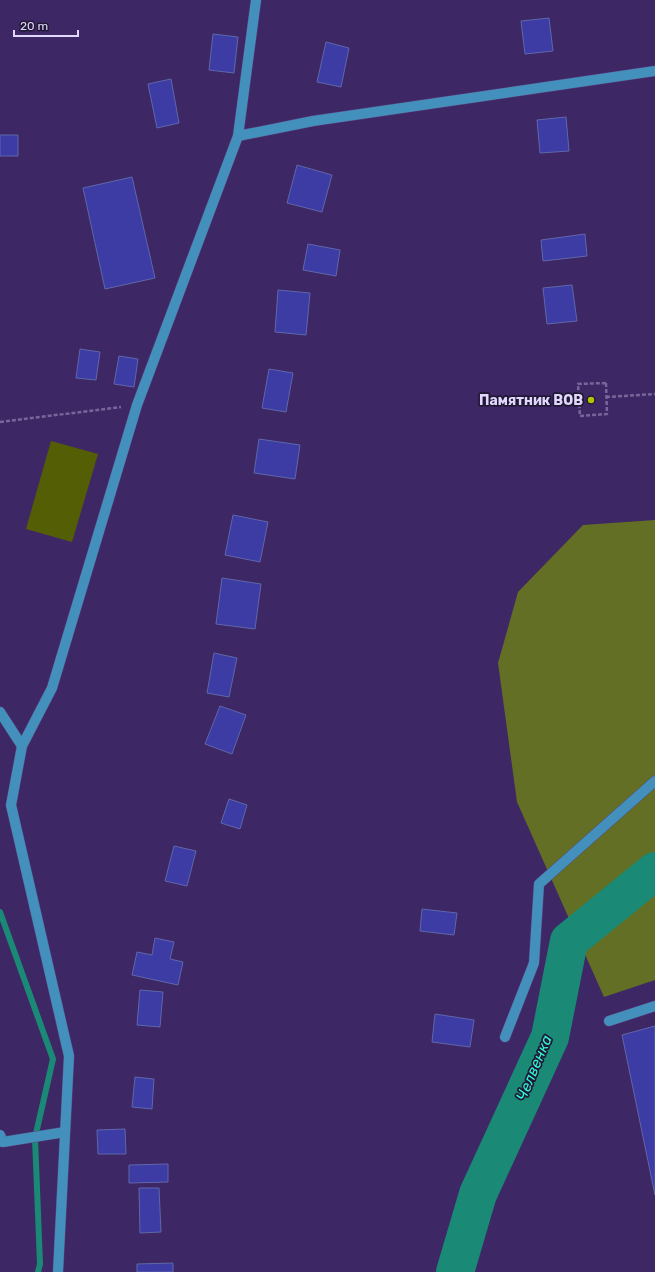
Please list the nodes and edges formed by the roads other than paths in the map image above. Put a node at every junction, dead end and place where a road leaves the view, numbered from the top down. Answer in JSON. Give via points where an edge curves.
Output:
{"nodes":[{"id":1,"x":256,"y":0,"type":"edge"},
{"id":2,"x":655,"y":71,"type":"edge"},
{"id":3,"x":238,"y":136,"type":"junction"},
{"id":4,"x":0,"y":712,"type":"edge"},
{"id":5,"x":22,"y":746,"type":"junction"},
{"id":6,"x":655,"y":781,"type":"edge"},
{"id":7,"x":655,"y":1006,"type":"edge"},
{"id":8,"x":609,"y":1021,"type":"dead end"},
{"id":9,"x":505,"y":1037,"type":"dead end"},
{"id":10,"x":65,"y":1132,"type":"junction"},
{"id":11,"x":0,"y":1135,"type":"edge"},
{"id":12,"x":58,"y":1272,"type":"edge"}],
"edges":[{"from":1,"to":3,"type":"street"},
{"from":2,"to":3,"type":"street","via":[[314,121]]},
{"from":3,"to":5,"type":"street","via":[[137,405],[52,688]]},
{"from":4,"to":5,"type":"street"},
{"from":5,"to":10,"type":"street","via":[[11,805],[69,1056]]},
{"from":6,"to":9,"type":"street","via":[[539,884],[534,962]]},
{"from":7,"to":8,"type":"street"},
{"from":10,"to":11,"type":"street","via":[[3,1142]]},
{"from":10,"to":12,"type":"street"}]}
